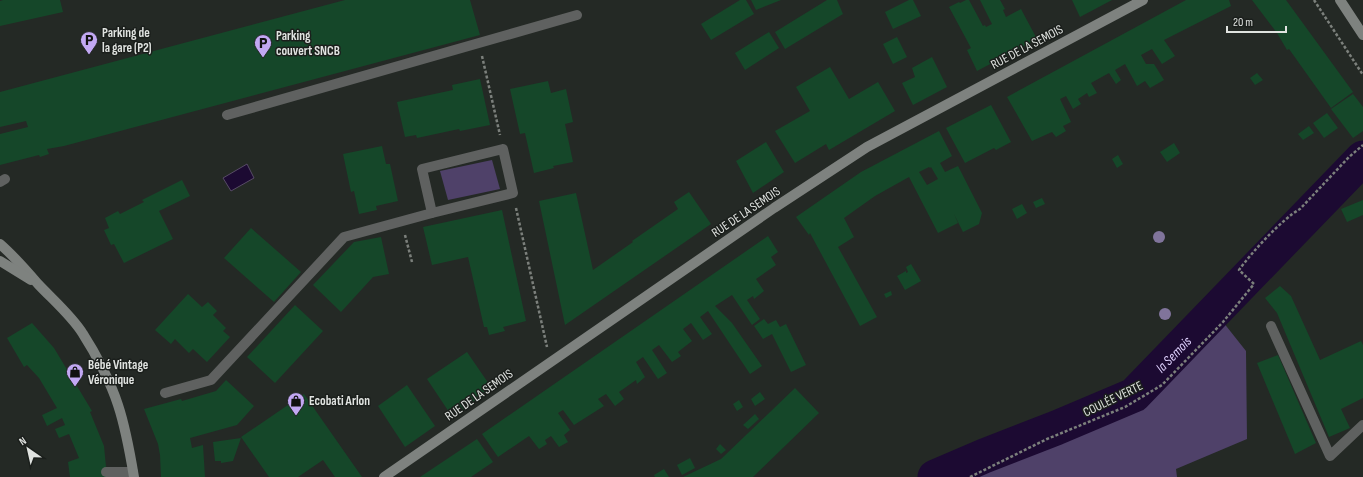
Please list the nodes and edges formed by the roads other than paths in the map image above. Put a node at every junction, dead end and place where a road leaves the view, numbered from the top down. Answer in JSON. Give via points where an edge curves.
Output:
{"nodes":[{"id":1,"x":1143,"y":0,"type":"edge"},
{"id":2,"x":1340,"y":0,"type":"edge"},
{"id":3,"x":577,"y":15,"type":"dead end"},
{"id":4,"x":1363,"y":35,"type":"edge"},
{"id":5,"x":228,"y":115,"type":"dead end"},
{"id":6,"x":432,"y":213,"type":"junction"},
{"id":7,"x":0,"y":244,"type":"edge"},
{"id":8,"x":0,"y":261,"type":"edge"},
{"id":9,"x":39,"y":285,"type":"junction"},
{"id":10,"x":1271,"y":326,"type":"dead end"},
{"id":11,"x":165,"y":393,"type":"dead end"},
{"id":12,"x":1363,"y":425,"type":"edge"},
{"id":13,"x":106,"y":472,"type":"dead end"},
{"id":14,"x":133,"y":475,"type":"edge"},
{"id":15,"x":384,"y":477,"type":"edge"}],
"edges":[{"from":1,"to":15,"type":"main road","name":"RUE DE LA SEMOIS","via":[[867,147],[774,208]]},
{"from":2,"to":4,"type":"main road"},
{"from":3,"to":5,"type":"lane"},
{"from":6,"to":6,"type":"lane","via":[[513,193],[503,149],[422,169]]},
{"from":6,"to":11,"type":"lane","via":[[344,237],[211,380]]},
{"from":7,"to":9,"type":"main road"},
{"from":8,"to":9,"type":"main road"},
{"from":9,"to":14,"type":"main road","via":[[83,333],[104,372],[118,405]]},
{"from":10,"to":12,"type":"lane","via":[[1330,456]]},
{"from":13,"to":14,"type":"lane"}]}
